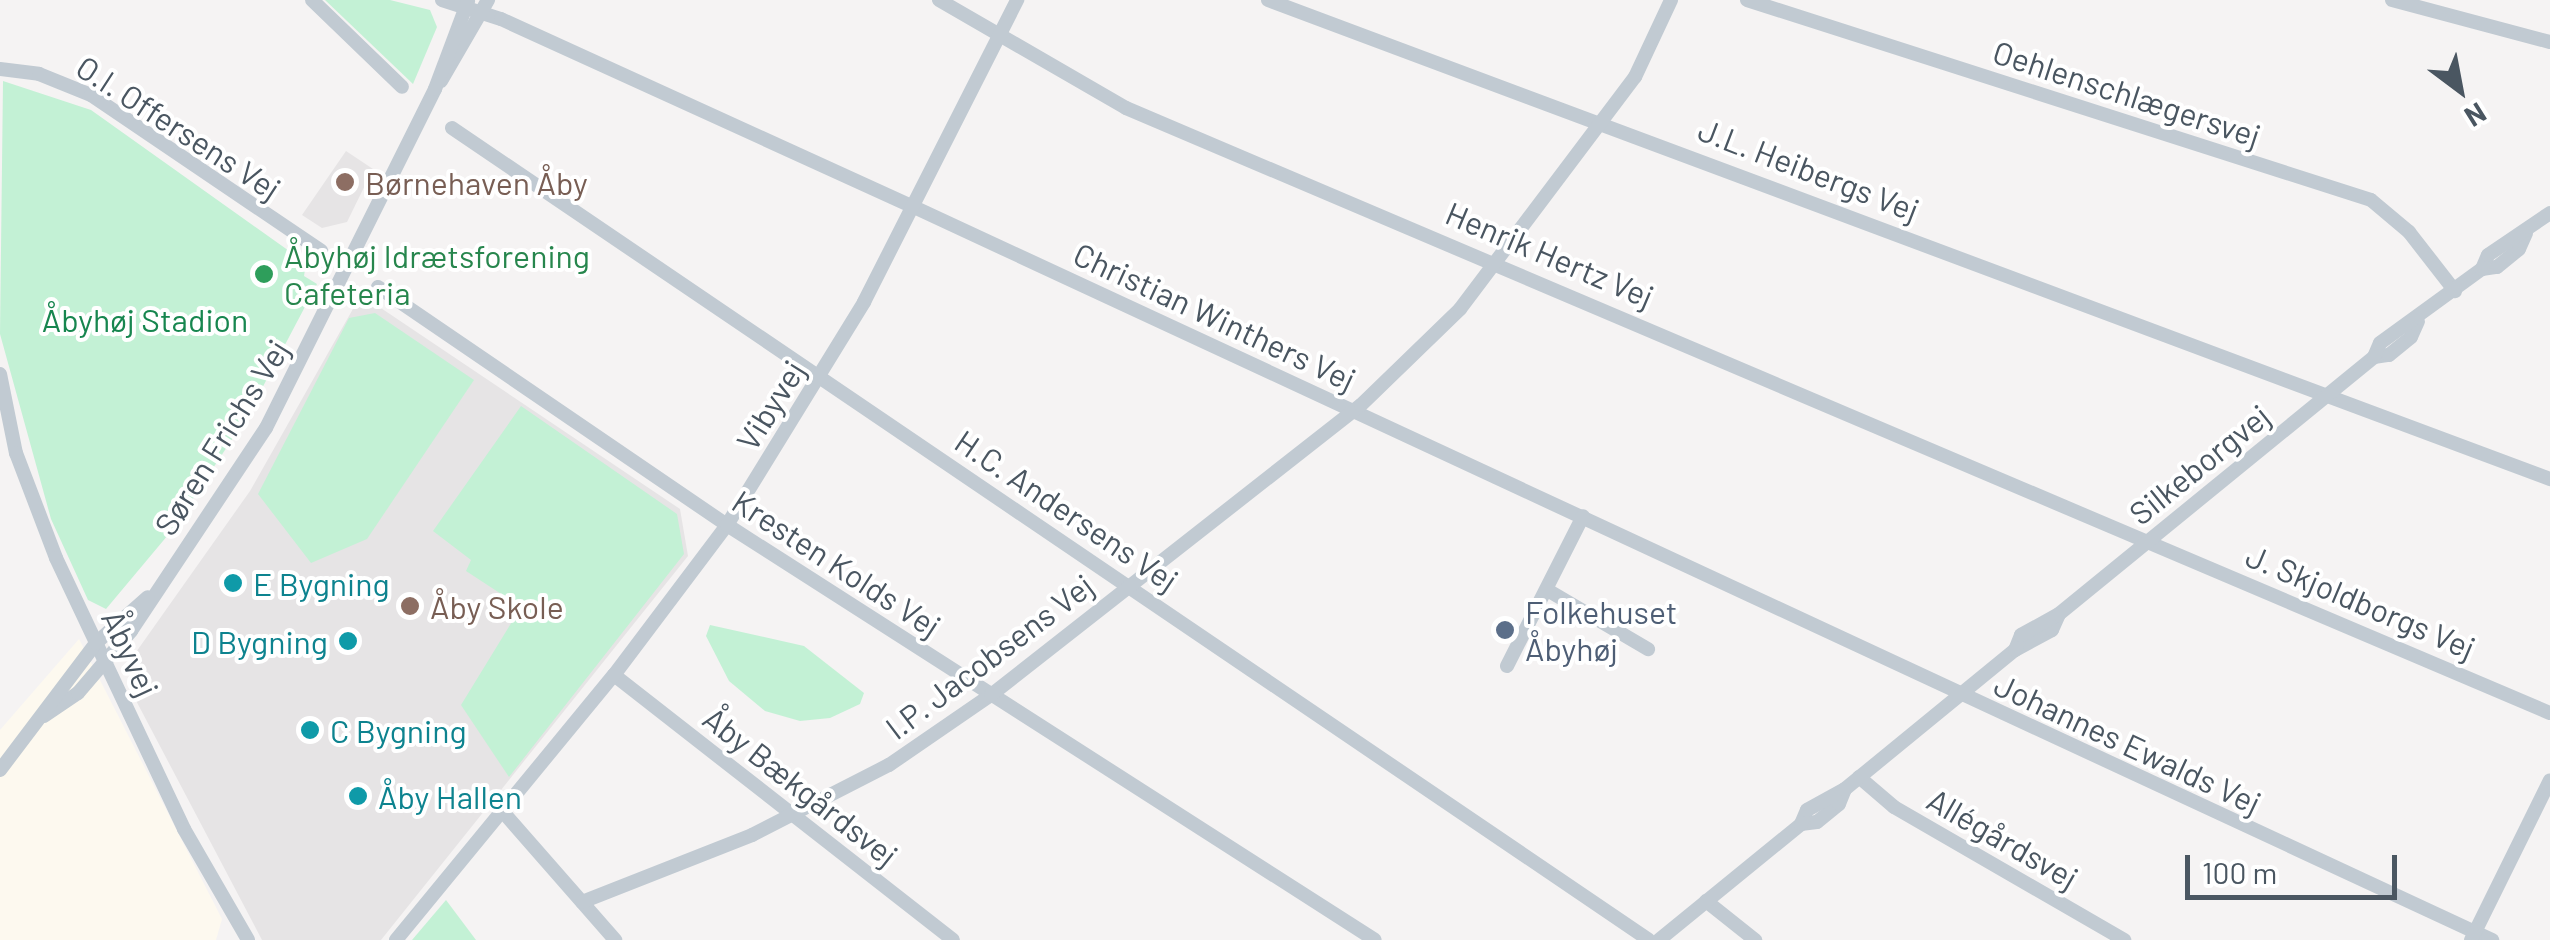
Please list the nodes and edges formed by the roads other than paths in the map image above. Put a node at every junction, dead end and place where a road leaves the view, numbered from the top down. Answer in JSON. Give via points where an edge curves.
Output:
{"nodes":[{"id":1,"x":312,"y":0,"type":"edge"},
{"id":2,"x":442,"y":0,"type":"edge"},
{"id":3,"x":939,"y":0,"type":"edge"},
{"id":4,"x":1017,"y":0,"type":"edge"},
{"id":5,"x":1268,"y":0,"type":"edge"},
{"id":6,"x":1671,"y":0,"type":"edge"},
{"id":7,"x":1747,"y":0,"type":"edge"},
{"id":8,"x":2392,"y":0,"type":"edge"},
{"id":9,"x":467,"y":3,"type":"edge"},
{"id":10,"x":486,"y":6,"type":"edge"},
{"id":11,"x":1000,"y":38,"type":"junction"},
{"id":12,"x":2550,"y":42,"type":"edge"},
{"id":13,"x":0,"y":69,"type":"edge"},
{"id":14,"x":402,"y":87,"type":"dead end"},
{"id":15,"x":435,"y":89,"type":"junction"},
{"id":16,"x":1604,"y":121,"type":"junction"},
{"id":17,"x":452,"y":128,"type":"dead end"},
{"id":18,"x":916,"y":208,"type":"junction"},
{"id":19,"x":2550,"y":214,"type":"edge"},
{"id":20,"x":320,"y":251,"type":"dead end"},
{"id":21,"x":1497,"y":260,"type":"junction"},
{"id":22,"x":378,"y":286,"type":"dead end"},
{"id":23,"x":2454,"y":291,"type":"junction"},
{"id":24,"x":0,"y":374,"type":"edge"},
{"id":25,"x":820,"y":376,"type":"junction"},
{"id":26,"x":2328,"y":394,"type":"junction"},
{"id":27,"x":1354,"y":410,"type":"junction"},
{"id":28,"x":0,"y":450,"type":"edge"},
{"id":29,"x":16,"y":452,"type":"junction"},
{"id":30,"x":2550,"y":478,"type":"edge"},
{"id":31,"x":1583,"y":516,"type":"junction"},
{"id":32,"x":727,"y":526,"type":"junction"},
{"id":33,"x":2150,"y":540,"type":"junction"},
{"id":34,"x":1130,"y":586,"type":"junction"},
{"id":35,"x":1549,"y":591,"type":"junction"},
{"id":36,"x":153,"y":594,"type":"junction"},
{"id":37,"x":96,"y":644,"type":"junction"},
{"id":38,"x":1648,"y":648,"type":"dead end"},
{"id":39,"x":105,"y":661,"type":"junction"},
{"id":40,"x":1507,"y":666,"type":"dead end"},
{"id":41,"x":614,"y":675,"type":"junction"},
{"id":42,"x":991,"y":694,"type":"junction"},
{"id":43,"x":1959,"y":696,"type":"junction"},
{"id":44,"x":2550,"y":713,"type":"edge"},
{"id":45,"x":44,"y":716,"type":"junction"},
{"id":46,"x":0,"y":770,"type":"edge"},
{"id":47,"x":1859,"y":777,"type":"junction"},
{"id":48,"x":2550,"y":780,"type":"edge"},
{"id":49,"x":504,"y":813,"type":"junction"},
{"id":50,"x":794,"y":815,"type":"junction"},
{"id":51,"x":1706,"y":901,"type":"junction"},
{"id":52,"x":582,"y":902,"type":"junction"},
{"id":53,"x":2473,"y":936,"type":"edge"},
{"id":54,"x":248,"y":940,"type":"edge"},
{"id":55,"x":396,"y":940,"type":"edge"},
{"id":56,"x":615,"y":940,"type":"edge"},
{"id":57,"x":953,"y":940,"type":"edge"},
{"id":58,"x":1374,"y":940,"type":"edge"},
{"id":59,"x":1649,"y":940,"type":"edge"},
{"id":60,"x":1659,"y":940,"type":"edge"},
{"id":61,"x":1756,"y":940,"type":"edge"},
{"id":62,"x":2124,"y":940,"type":"edge"},
{"id":63,"x":2492,"y":940,"type":"edge"}],
"edges":[{"from":1,"to":14,"type":"street"},
{"from":2,"to":9,"type":"street","name":"Christian Winthers Vej"},
{"from":3,"to":11,"type":"street","name":"Henrik Hertz Vej"},
{"from":4,"to":11,"type":"street","name":"Vibyvej"},
{"from":5,"to":16,"type":"street","name":"J.L. Heibergs Vej"},
{"from":6,"to":16,"type":"street","name":"I.P. Jacobsens Vej","via":[[1635,77]]},
{"from":7,"to":23,"type":"street","name":"Oehlenschlægersvej","via":[[2370,200],[2409,232]]},
{"from":8,"to":12,"type":"street"},
{"from":9,"to":10,"type":"street","name":"Christian Winthers Vej"},
{"from":9,"to":15,"type":"street","name":"Søren Frichs Vej"},
{"from":10,"to":15,"type":"street","name":"Søren Frichs Vej"},
{"from":10,"to":18,"type":"street","name":"Christian Winthers Vej"},
{"from":11,"to":18,"type":"street","name":"Vibyvej"},
{"from":11,"to":21,"type":"street","name":"Henrik Hertz Vej","via":[[1126,108]]},
{"from":13,"to":20,"type":"street","name":"O.I. Offersens Vej","via":[[40,74],[90,95]]},
{"from":15,"to":36,"type":"street","name":"Søren Frichs Vej","via":[[269,422]]},
{"from":16,"to":21,"type":"street","name":"I.P. Jacobsens Vej"},
{"from":16,"to":26,"type":"street","name":"J.L. Heibergs Vej"},
{"from":17,"to":25,"type":"street","name":"H.C. Andersens Vej"},
{"from":18,"to":25,"type":"street","name":"Vibyvej"},
{"from":18,"to":27,"type":"street","name":"Christian Winthers Vej"},
{"from":19,"to":23,"type":"street","name":"Silkeborgvej","via":[[2488,255],[2482,269]]},
{"from":21,"to":27,"type":"street","name":"I.P. Jacobsens Vej","via":[[1424,347]]},
{"from":21,"to":33,"type":"street","name":"Henrik Hertz Vej"},
{"from":22,"to":32,"type":"street","name":"Kresten Kolds Vej"},
{"from":23,"to":26,"type":"street","name":"Silkeborgvej","via":[[2390,355],[2374,357]]},
{"from":24,"to":29,"type":"street","name":"Åbyvej"},
{"from":25,"to":32,"type":"street","name":"Vibyvej"},
{"from":25,"to":34,"type":"street","name":"H.C. Andersens Vej"},
{"from":26,"to":30,"type":"street","name":"J.L. Heibergs Vej"},
{"from":26,"to":33,"type":"street","name":"Silkeborgvej"},
{"from":27,"to":31,"type":"street","name":"Christian Winthers Vej"},
{"from":27,"to":34,"type":"street","name":"I.P. Jacobsens Vej"},
{"from":28,"to":29,"type":"street"},
{"from":29,"to":37,"type":"street","name":"Åbyvej"},
{"from":31,"to":35,"type":"street"},
{"from":31,"to":43,"type":"street","name":"Christian Winthers Vej","via":[[1928,674]]},
{"from":32,"to":41,"type":"street","name":"Vibyvej"},
{"from":32,"to":42,"type":"street","name":"Kresten Kolds Vej"},
{"from":33,"to":43,"type":"street","name":"Silkeborgvej","via":[[2059,614],[2052,630]]},
{"from":33,"to":44,"type":"street","name":"J. Skjoldborgs Vej"},
{"from":34,"to":42,"type":"street","name":"I.P. Jacobsens Vej"},
{"from":34,"to":59,"type":"street","name":"H.C. Andersens Vej"},
{"from":35,"to":38,"type":"street"},
{"from":35,"to":40,"type":"street"},
{"from":36,"to":37,"type":"street","name":"Søren Frichs Vej"},
{"from":36,"to":39,"type":"street","name":"Søren Frichs Vej"},
{"from":37,"to":39,"type":"street","name":"Åbyvej"},
{"from":37,"to":45,"type":"street","name":"Søren Frichs Vej"},
{"from":39,"to":45,"type":"street","name":"Søren Frichs Vej","via":[[78,693]]},
{"from":39,"to":54,"type":"street","name":"Åbyvej","via":[[184,829]]},
{"from":41,"to":49,"type":"street","name":"Vibyvej"},
{"from":41,"to":50,"type":"street","name":"Åby Bækgårdsvej"},
{"from":42,"to":50,"type":"street","name":"I.P. Jacobsens Vej","via":[[890,765]]},
{"from":42,"to":58,"type":"street","name":"Kresten Kolds Vej"},
{"from":43,"to":47,"type":"street","name":"Silkeborgvej"},
{"from":43,"to":53,"type":"street","name":"Johannes Ewalds Vej"},
{"from":45,"to":46,"type":"street","name":"Søren Frichs Vej"},
{"from":47,"to":51,"type":"street","name":"Silkeborgvej","via":[[1817,822],[1802,824]]},
{"from":47,"to":62,"type":"street","name":"Allégårdsvej","via":[[1894,807]]},
{"from":48,"to":53,"type":"street"},
{"from":49,"to":52,"type":"street"},
{"from":49,"to":55,"type":"street","name":"Vibyvej"},
{"from":50,"to":52,"type":"street","name":"I.P. Jacobsens Vej"},
{"from":50,"to":57,"type":"street","name":"Åby Bækgårdsvej"},
{"from":51,"to":60,"type":"street","name":"Silkeborgvej"},
{"from":51,"to":61,"type":"street"},
{"from":52,"to":56,"type":"street"},
{"from":53,"to":63,"type":"street","name":"Johannes Ewalds Vej"}]}
